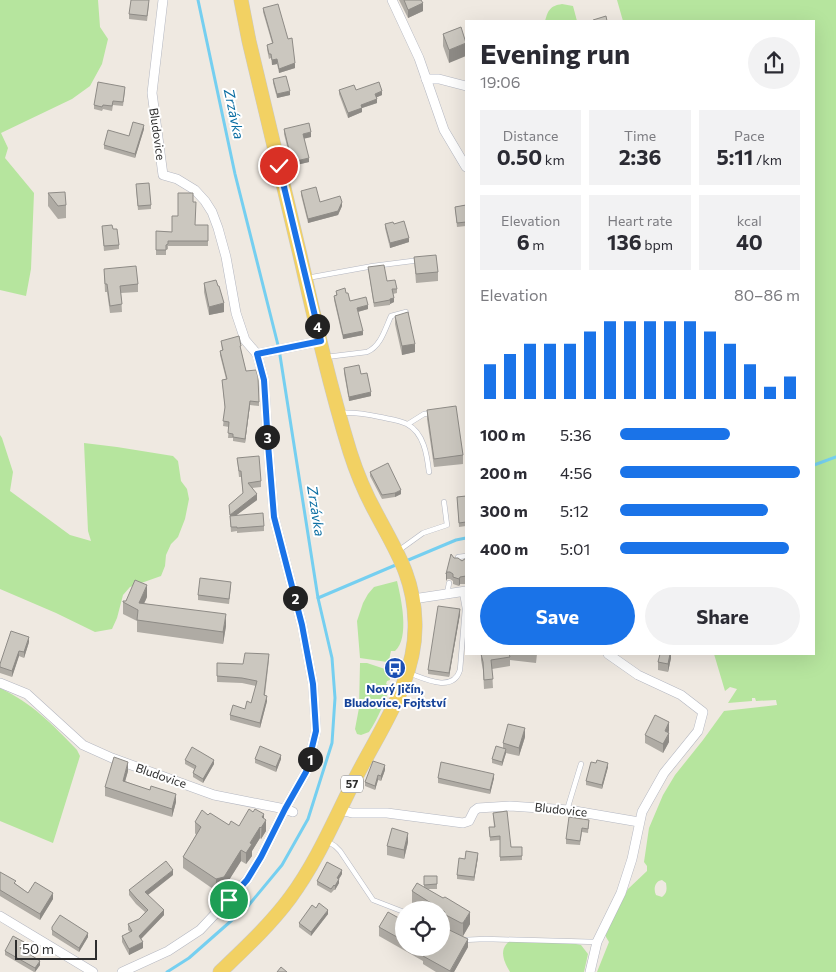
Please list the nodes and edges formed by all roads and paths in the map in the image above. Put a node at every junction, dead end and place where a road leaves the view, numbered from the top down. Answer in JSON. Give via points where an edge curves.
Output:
{"nodes":[{"id":1,"x":163,"y":0,"type":"edge"},
{"id":2,"x":241,"y":0,"type":"edge"},
{"id":3,"x":392,"y":0,"type":"edge"},
{"id":4,"x":426,"y":79,"type":"junction"},
{"id":5,"x":465,"y":86,"type":"edge"},
{"id":6,"x":465,"y":164,"type":"edge"},
{"id":7,"x":426,"y":259,"type":"edge"},
{"id":8,"x":306,"y":278,"type":"junction"},
{"id":9,"x":406,"y":312,"type":"edge"},
{"id":10,"x":321,"y":341,"type":"junction"},
{"id":11,"x":261,"y":353,"type":"junction"},
{"id":12,"x":325,"y":358,"type":"junction"},
{"id":13,"x":440,"y":412,"type":"edge"},
{"id":14,"x":339,"y":414,"type":"junction"},
{"id":15,"x":408,"y":424,"type":"junction"},
{"id":16,"x":429,"y":472,"type":"dead end"},
{"id":17,"x":444,"y":502,"type":"dead end"},
{"id":18,"x":398,"y":554,"type":"junction"},
{"id":19,"x":465,"y":556,"type":"edge"},
{"id":20,"x":465,"y":558,"type":"edge"},
{"id":21,"x":456,"y":562,"type":"edge"},
{"id":22,"x":462,"y":564,"type":"edge"},
{"id":23,"x":450,"y":583,"type":"dead end"},
{"id":24,"x":457,"y":591,"type":"edge"},
{"id":25,"x":413,"y":599,"type":"junction"},
{"id":26,"x":609,"y":655,"type":"edge"},
{"id":27,"x":407,"y":672,"type":"junction"},
{"id":28,"x":0,"y":683,"type":"edge"},
{"id":29,"x":581,"y":764,"type":"dead end"},
{"id":30,"x":340,"y":810,"type":"junction"},
{"id":31,"x":567,"y":810,"type":"junction"},
{"id":32,"x":289,"y":811,"type":"junction"},
{"id":33,"x":639,"y":822,"type":"junction"},
{"id":34,"x":325,"y":841,"type":"junction"},
{"id":35,"x":395,"y":909,"type":"edge"},
{"id":36,"x":0,"y":916,"type":"edge"},
{"id":37,"x":460,"y":940,"type":"edge"},
{"id":38,"x":597,"y":942,"type":"junction"},
{"id":39,"x":93,"y":972,"type":"edge"},
{"id":40,"x":122,"y":972,"type":"edge"},
{"id":41,"x":220,"y":972,"type":"edge"},
{"id":42,"x":590,"y":972,"type":"edge"}],
"edges":[{"from":1,"to":11,"type":"street","name":"Bludovice","via":[[152,93],[163,175],[195,190],[212,212],[226,257],[236,313],[246,340]]},
{"from":2,"to":8,"type":"main road","number":"57"},
{"from":3,"to":4,"type":"street"},
{"from":4,"to":5,"type":"street"},
{"from":4,"to":6,"type":"street","via":[[444,130]]},
{"from":7,"to":8,"type":"lane"},
{"from":8,"to":10,"type":"main road","number":"57"},
{"from":9,"to":12,"type":"lane","via":[[391,316],[373,349]]},
{"from":10,"to":11,"type":"street"},
{"from":10,"to":12,"type":"main road","number":"57"},
{"from":11,"to":32,"type":"street","name":"Bludovice","via":[[274,517],[302,625],[315,708],[316,731],[306,772]]},
{"from":12,"to":14,"type":"main road","number":"57"},
{"from":13,"to":15,"type":"lane","via":[[424,414]]},
{"from":14,"to":15,"type":"lane","via":[[355,412]]},
{"from":14,"to":18,"type":"main road","number":"57","via":[[360,483]]},
{"from":15,"to":16,"type":"lane","via":[[419,436],[427,453]]},
{"from":17,"to":18,"type":"lane","via":[[447,526],[423,533]]},
{"from":18,"to":25,"type":"main road","number":"57","via":[[410,581]]},
{"from":19,"to":21,"type":"lane","via":[[458,557]]},
{"from":20,"to":22,"type":"lane"},
{"from":23,"to":24,"type":"lane"},
{"from":24,"to":25,"type":"street"},
{"from":24,"to":27,"type":"lane","via":[[465,609],[457,678],[446,683]]},
{"from":25,"to":27,"type":"main road","number":"57","via":[[415,637]]},
{"from":26,"to":33,"type":"street","via":[[638,675],[681,695],[703,712],[698,731],[664,773]]},
{"from":27,"to":30,"type":"main road","number":"57","via":[[390,714]]},
{"from":28,"to":32,"type":"street","name":"Bludovice","via":[[27,694],[83,745],[112,758],[214,794]]},
{"from":29,"to":31,"type":"lane"},
{"from":30,"to":31,"type":"street","name":"Bludovice","via":[[463,823],[480,808],[510,806]]},
{"from":30,"to":34,"type":"main road","number":"57"},
{"from":31,"to":33,"type":"street","name":"Bludovice"},
{"from":32,"to":40,"type":"street","name":"Bludovice","via":[[247,880],[200,930],[168,951]]},
{"from":33,"to":38,"type":"street","via":[[621,893]]},
{"from":34,"to":35,"type":"lane","via":[[340,851],[373,900]]},
{"from":34,"to":41,"type":"main road","number":"57","via":[[288,900]]},
{"from":36,"to":39,"type":"street"},
{"from":37,"to":38,"type":"lane"},
{"from":38,"to":42,"type":"street"}]}
